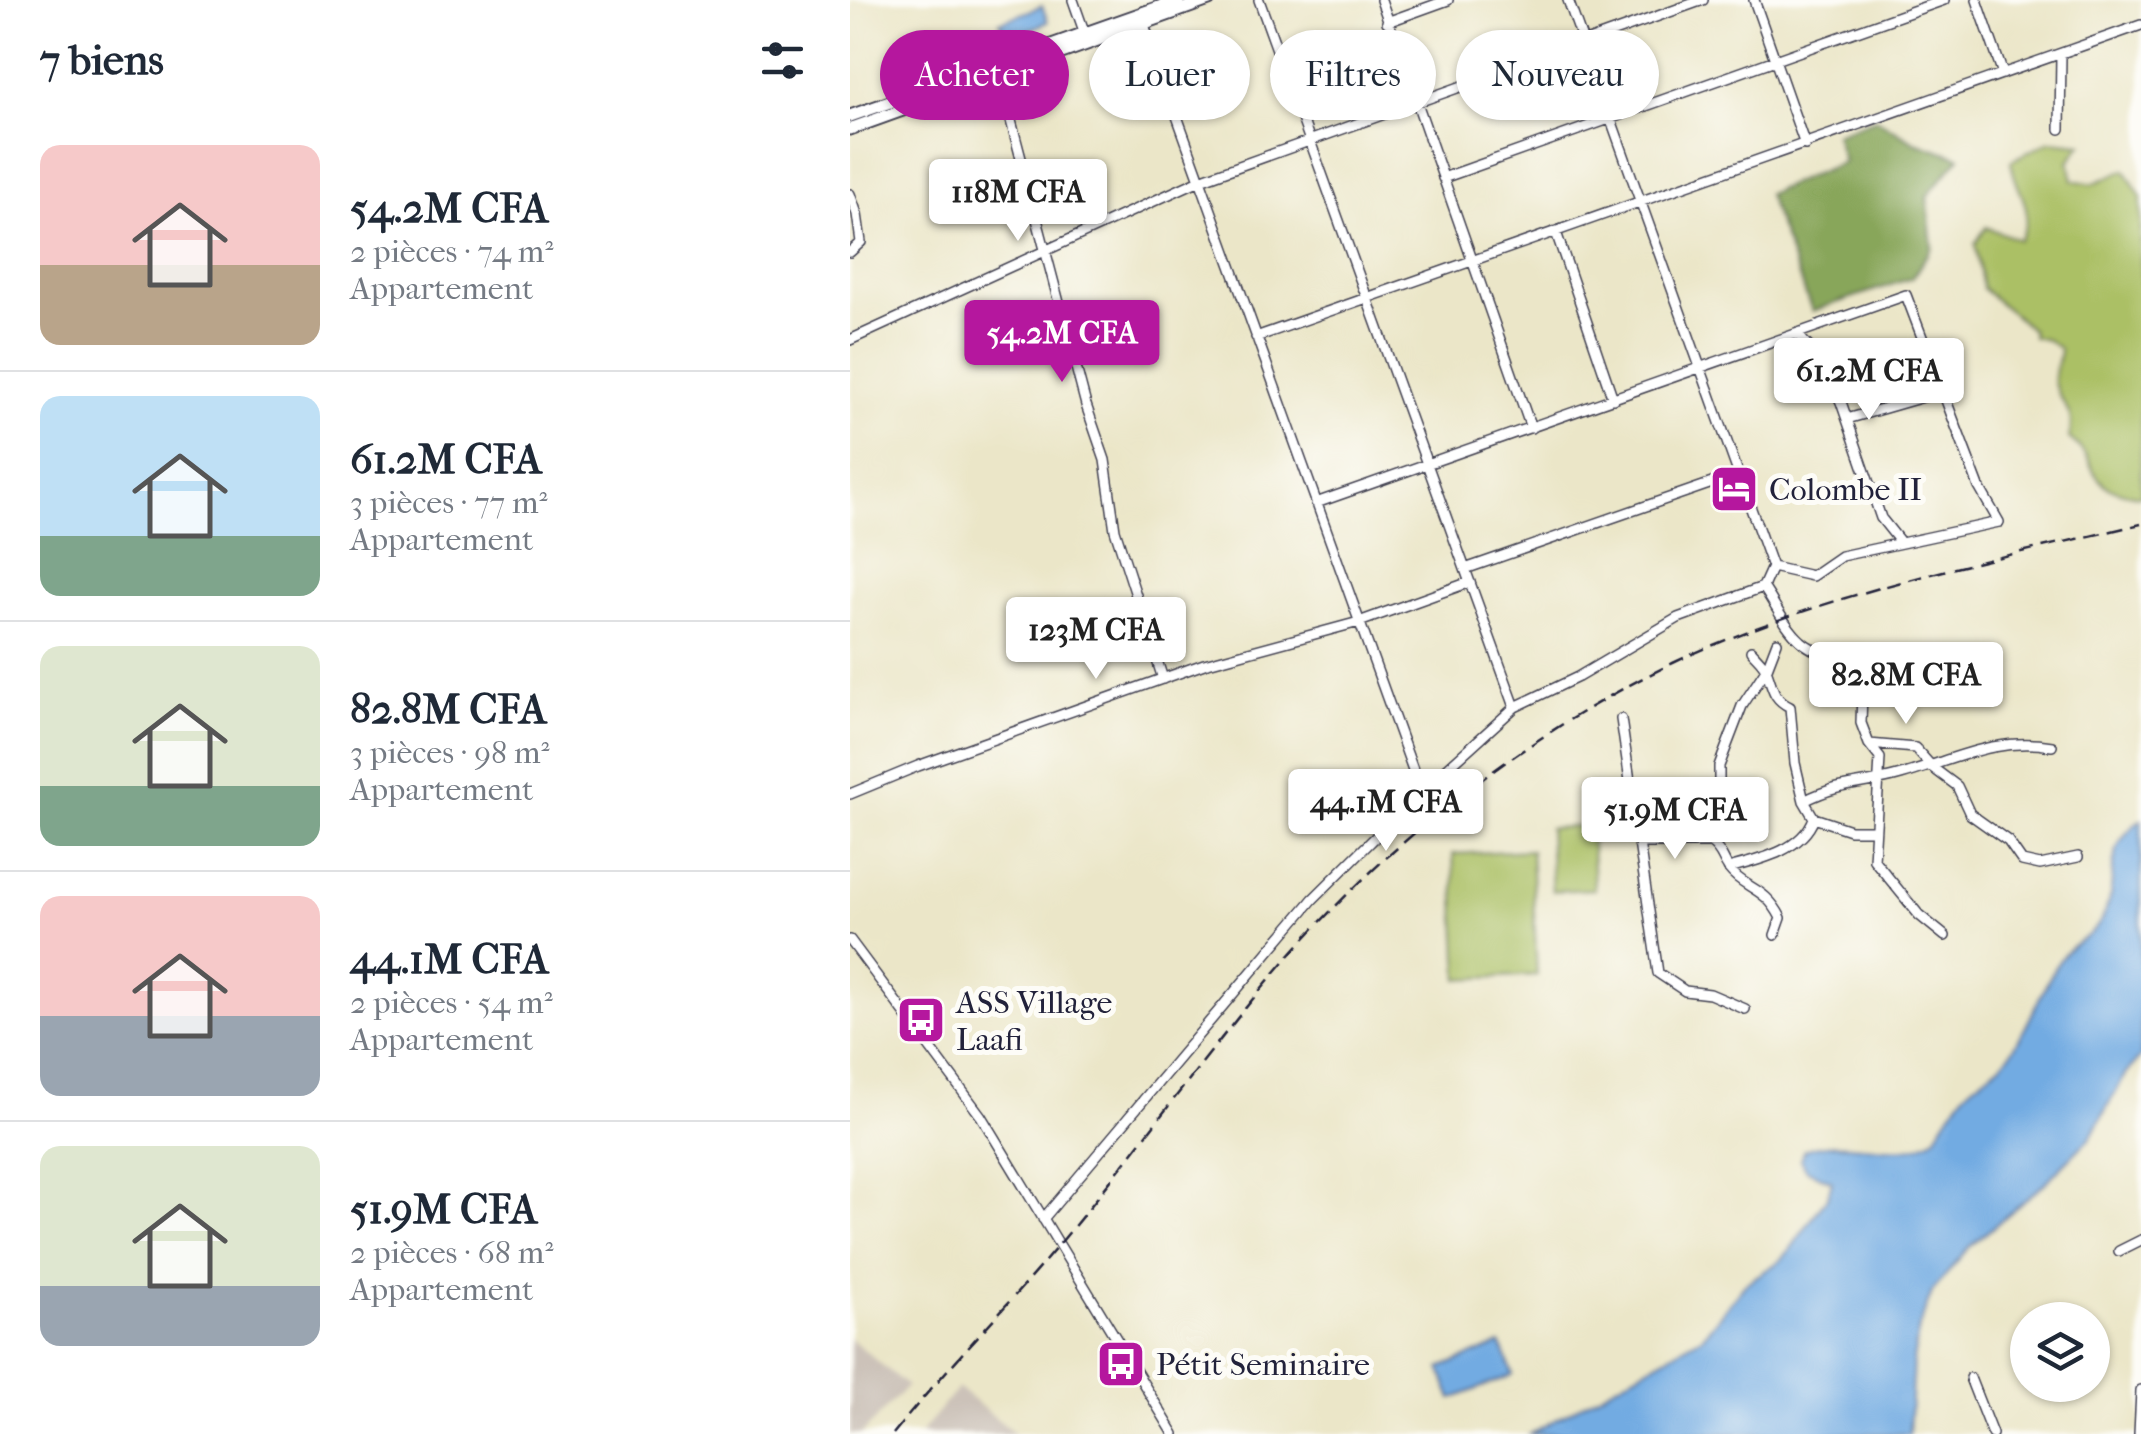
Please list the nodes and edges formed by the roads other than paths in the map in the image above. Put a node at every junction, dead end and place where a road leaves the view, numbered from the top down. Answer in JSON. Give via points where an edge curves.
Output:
{"nodes":[{"id":1,"x":1073,"y":0,"type":"edge"},
{"id":2,"x":1180,"y":0,"type":"edge"},
{"id":3,"x":1209,"y":0,"type":"edge"},
{"id":4,"x":1259,"y":0,"type":"edge"},
{"id":5,"x":1380,"y":0,"type":"edge"},
{"id":6,"x":1448,"y":0,"type":"edge"},
{"id":7,"x":1568,"y":0,"type":"edge"},
{"id":8,"x":1702,"y":0,"type":"edge"},
{"id":9,"x":1754,"y":0,"type":"edge"},
{"id":10,"x":1944,"y":0,"type":"edge"},
{"id":11,"x":1976,"y":0,"type":"edge"},
{"id":12,"x":1142,"y":20,"type":"junction"},
{"id":13,"x":1387,"y":22,"type":"junction"},
{"id":14,"x":2141,"y":25,"type":"edge"},
{"id":15,"x":1390,"y":30,"type":"edge"},
{"id":16,"x":1578,"y":30,"type":"edge"},
{"id":17,"x":1619,"y":30,"type":"edge"},
{"id":18,"x":1085,"y":34,"type":"junction"},
{"id":19,"x":1069,"y":49,"type":"edge"},
{"id":20,"x":2060,"y":54,"type":"junction"},
{"id":21,"x":1775,"y":60,"type":"junction"},
{"id":22,"x":2003,"y":74,"type":"junction"},
{"id":23,"x":1659,"y":101,"type":"edge"},
{"id":24,"x":850,"y":116,"type":"edge"},
{"id":25,"x":880,"y":119,"type":"edge"},
{"id":26,"x":1011,"y":120,"type":"edge"},
{"id":27,"x":1369,"y":120,"type":"edge"},
{"id":28,"x":1422,"y":120,"type":"edge"},
{"id":29,"x":1607,"y":120,"type":"edge"},
{"id":30,"x":1610,"y":120,"type":"edge"},
{"id":31,"x":850,"y":129,"type":"edge"},
{"id":32,"x":2060,"y":129,"type":"dead end"},
{"id":33,"x":1310,"y":141,"type":"junction"},
{"id":34,"x":1805,"y":144,"type":"junction"},
{"id":35,"x":1442,"y":178,"type":"junction"},
{"id":36,"x":1200,"y":180,"type":"junction"},
{"id":37,"x":850,"y":194,"type":"edge"},
{"id":38,"x":1640,"y":202,"type":"junction"},
{"id":39,"x":1556,"y":232,"type":"junction"},
{"id":40,"x":850,"y":252,"type":"edge"},
{"id":41,"x":1048,"y":252,"type":"junction"},
{"id":42,"x":1472,"y":261,"type":"junction"},
{"id":43,"x":1366,"y":298,"type":"junction"},
{"id":44,"x":1797,"y":334,"type":"junction"},
{"id":45,"x":1256,"y":337,"type":"junction"},
{"id":46,"x":850,"y":340,"type":"edge"},
{"id":47,"x":1700,"y":368,"type":"junction"},
{"id":48,"x":1944,"y":391,"type":"junction"},
{"id":49,"x":1613,"y":399,"type":"junction"},
{"id":50,"x":1847,"y":418,"type":"junction"},
{"id":51,"x":1531,"y":428,"type":"junction"},
{"id":52,"x":1427,"y":464,"type":"junction"},
{"id":53,"x":1738,"y":474,"type":"junction"},
{"id":54,"x":1316,"y":503,"type":"junction"},
{"id":55,"x":1901,"y":543,"type":"junction"},
{"id":56,"x":1772,"y":568,"type":"junction"},
{"id":57,"x":1465,"y":569,"type":"junction"},
{"id":58,"x":1470,"y":582,"type":"junction"},
{"id":59,"x":1763,"y":586,"type":"junction"},
{"id":60,"x":1359,"y":622,"type":"junction"},
{"id":61,"x":1776,"y":642,"type":"dead end"},
{"id":62,"x":1752,"y":651,"type":"dead end"},
{"id":63,"x":1767,"y":668,"type":"junction"},
{"id":64,"x":1163,"y":679,"type":"junction"},
{"id":65,"x":1515,"y":707,"type":"junction"},
{"id":66,"x":1621,"y":719,"type":"dead end"},
{"id":67,"x":1869,"y":744,"type":"junction"},
{"id":68,"x":2052,"y":746,"type":"dead end"},
{"id":69,"x":1929,"y":764,"type":"junction"},
{"id":70,"x":1876,"y":779,"type":"junction"},
{"id":71,"x":1420,"y":792,"type":"junction"},
{"id":72,"x":850,"y":794,"type":"edge"},
{"id":73,"x":1804,"y":800,"type":"junction"},
{"id":74,"x":1814,"y":818,"type":"junction"},
{"id":75,"x":1875,"y":830,"type":"junction"},
{"id":76,"x":1639,"y":843,"type":"junction"},
{"id":77,"x":1711,"y":843,"type":"junction"},
{"id":78,"x":2078,"y":857,"type":"dead end"},
{"id":79,"x":1728,"y":868,"type":"junction"},
{"id":80,"x":1775,"y":935,"type":"dead end"},
{"id":81,"x":1946,"y":936,"type":"dead end"},
{"id":82,"x":850,"y":940,"type":"edge"},
{"id":83,"x":1745,"y":1009,"type":"dead end"},
{"id":84,"x":1044,"y":1219,"type":"junction"},
{"id":85,"x":2141,"y":1240,"type":"edge"},
{"id":86,"x":2119,"y":1251,"type":"dead end"},
{"id":87,"x":1970,"y":1378,"type":"dead end"},
{"id":88,"x":2141,"y":1390,"type":"edge"},
{"id":89,"x":1174,"y":1434,"type":"edge"},
{"id":90,"x":1992,"y":1434,"type":"edge"},
{"id":91,"x":2140,"y":1434,"type":"edge"}],
"edges":[{"from":1,"to":18,"type":"street"},
{"from":2,"to":12,"type":"main road"},
{"from":3,"to":12,"type":"main road"},
{"from":4,"to":33,"type":"street"},
{"from":5,"to":13,"type":"street"},
{"from":6,"to":13,"type":"street"},
{"from":7,"to":16,"type":"street"},
{"from":8,"to":17,"type":"street"},
{"from":9,"to":21,"type":"street"},
{"from":10,"to":21,"type":"street"},
{"from":11,"to":22,"type":"street"},
{"from":12,"to":18,"type":"main road"},
{"from":12,"to":19,"type":"main road"},
{"from":12,"to":36,"type":"street"},
{"from":13,"to":15,"type":"street"},
{"from":14,"to":20,"type":"street"},
{"from":18,"to":24,"type":"main road"},
{"from":20,"to":22,"type":"street"},
{"from":20,"to":32,"type":"street"},
{"from":21,"to":23,"type":"street"},
{"from":21,"to":34,"type":"street"},
{"from":22,"to":34,"type":"street"},
{"from":25,"to":31,"type":"main road"},
{"from":26,"to":41,"type":"street"},
{"from":27,"to":33,"type":"street"},
{"from":28,"to":35,"type":"street"},
{"from":29,"to":35,"type":"street"},
{"from":30,"to":38,"type":"street"},
{"from":33,"to":36,"type":"street"},
{"from":33,"to":43,"type":"street"},
{"from":34,"to":38,"type":"street"},
{"from":35,"to":42,"type":"street"},
{"from":36,"to":41,"type":"street"},
{"from":36,"to":45,"type":"street"},
{"from":37,"to":40,"type":"street","via":[[861,242]]},
{"from":38,"to":39,"type":"street"},
{"from":38,"to":47,"type":"street"},
{"from":39,"to":42,"type":"street"},
{"from":39,"to":49,"type":"street"},
{"from":41,"to":46,"type":"street"},
{"from":41,"to":64,"type":"street","via":[[1104,460],[1115,530]]},
{"from":42,"to":43,"type":"street"},
{"from":42,"to":51,"type":"street"},
{"from":43,"to":45,"type":"street"},
{"from":43,"to":52,"type":"street"},
{"from":44,"to":47,"type":"street"},
{"from":44,"to":48,"type":"street","via":[[1906,295]]},
{"from":44,"to":50,"type":"street","via":[[1820,359]]},
{"from":45,"to":54,"type":"street"},
{"from":47,"to":49,"type":"street"},
{"from":47,"to":53,"type":"street"},
{"from":48,"to":50,"type":"street"},
{"from":48,"to":55,"type":"street","via":[[1999,522]]},
{"from":49,"to":51,"type":"street"},
{"from":50,"to":55,"type":"street","via":[[1881,518]]},
{"from":51,"to":52,"type":"street"},
{"from":52,"to":54,"type":"street"},
{"from":52,"to":57,"type":"street"},
{"from":53,"to":56,"type":"street"},
{"from":53,"to":57,"type":"street"},
{"from":54,"to":60,"type":"street"},
{"from":55,"to":56,"type":"street","via":[[1841,556],[1812,576]]},
{"from":56,"to":59,"type":"street"},
{"from":57,"to":58,"type":"street"},
{"from":58,"to":60,"type":"street"},
{"from":58,"to":65,"type":"street"},
{"from":59,"to":65,"type":"street","via":[[1678,618]]},
{"from":59,"to":67,"type":"street","via":[[1804,644],[1852,667]]},
{"from":60,"to":64,"type":"street"},
{"from":60,"to":71,"type":"street"},
{"from":61,"to":63,"type":"street"},
{"from":62,"to":63,"type":"street"},
{"from":63,"to":73,"type":"street","via":[[1770,687],[1790,708]]},
{"from":63,"to":77,"type":"street","via":[[1742,706],[1720,766]]},
{"from":64,"to":72,"type":"street"},
{"from":65,"to":71,"type":"street"},
{"from":66,"to":76,"type":"street"},
{"from":67,"to":69,"type":"street","via":[[1915,748]]},
{"from":67,"to":70,"type":"street","via":[[1880,758]]},
{"from":68,"to":69,"type":"street","via":[[2002,744]]},
{"from":69,"to":70,"type":"street"},
{"from":69,"to":78,"type":"street","via":[[1957,786],[1970,814],[2008,841],[2022,861]]},
{"from":70,"to":73,"type":"street","via":[[1830,787]]},
{"from":70,"to":75,"type":"street"},
{"from":71,"to":84,"type":"street","via":[[1314,899]]},
{"from":73,"to":74,"type":"street"},
{"from":74,"to":75,"type":"street"},
{"from":74,"to":79,"type":"street","via":[[1808,833],[1787,848]]},
{"from":75,"to":81,"type":"street","via":[[1874,860],[1919,915]]},
{"from":76,"to":77,"type":"street"},
{"from":76,"to":83,"type":"street","via":[[1658,973],[1685,991]]},
{"from":77,"to":79,"type":"street"},
{"from":79,"to":80,"type":"street","via":[[1776,908]]},
{"from":82,"to":84,"type":"street","via":[[980,1116]]},
{"from":84,"to":89,"type":"street"},
{"from":85,"to":86,"type":"street"},
{"from":87,"to":90,"type":"street"},
{"from":88,"to":91,"type":"street"}]}
